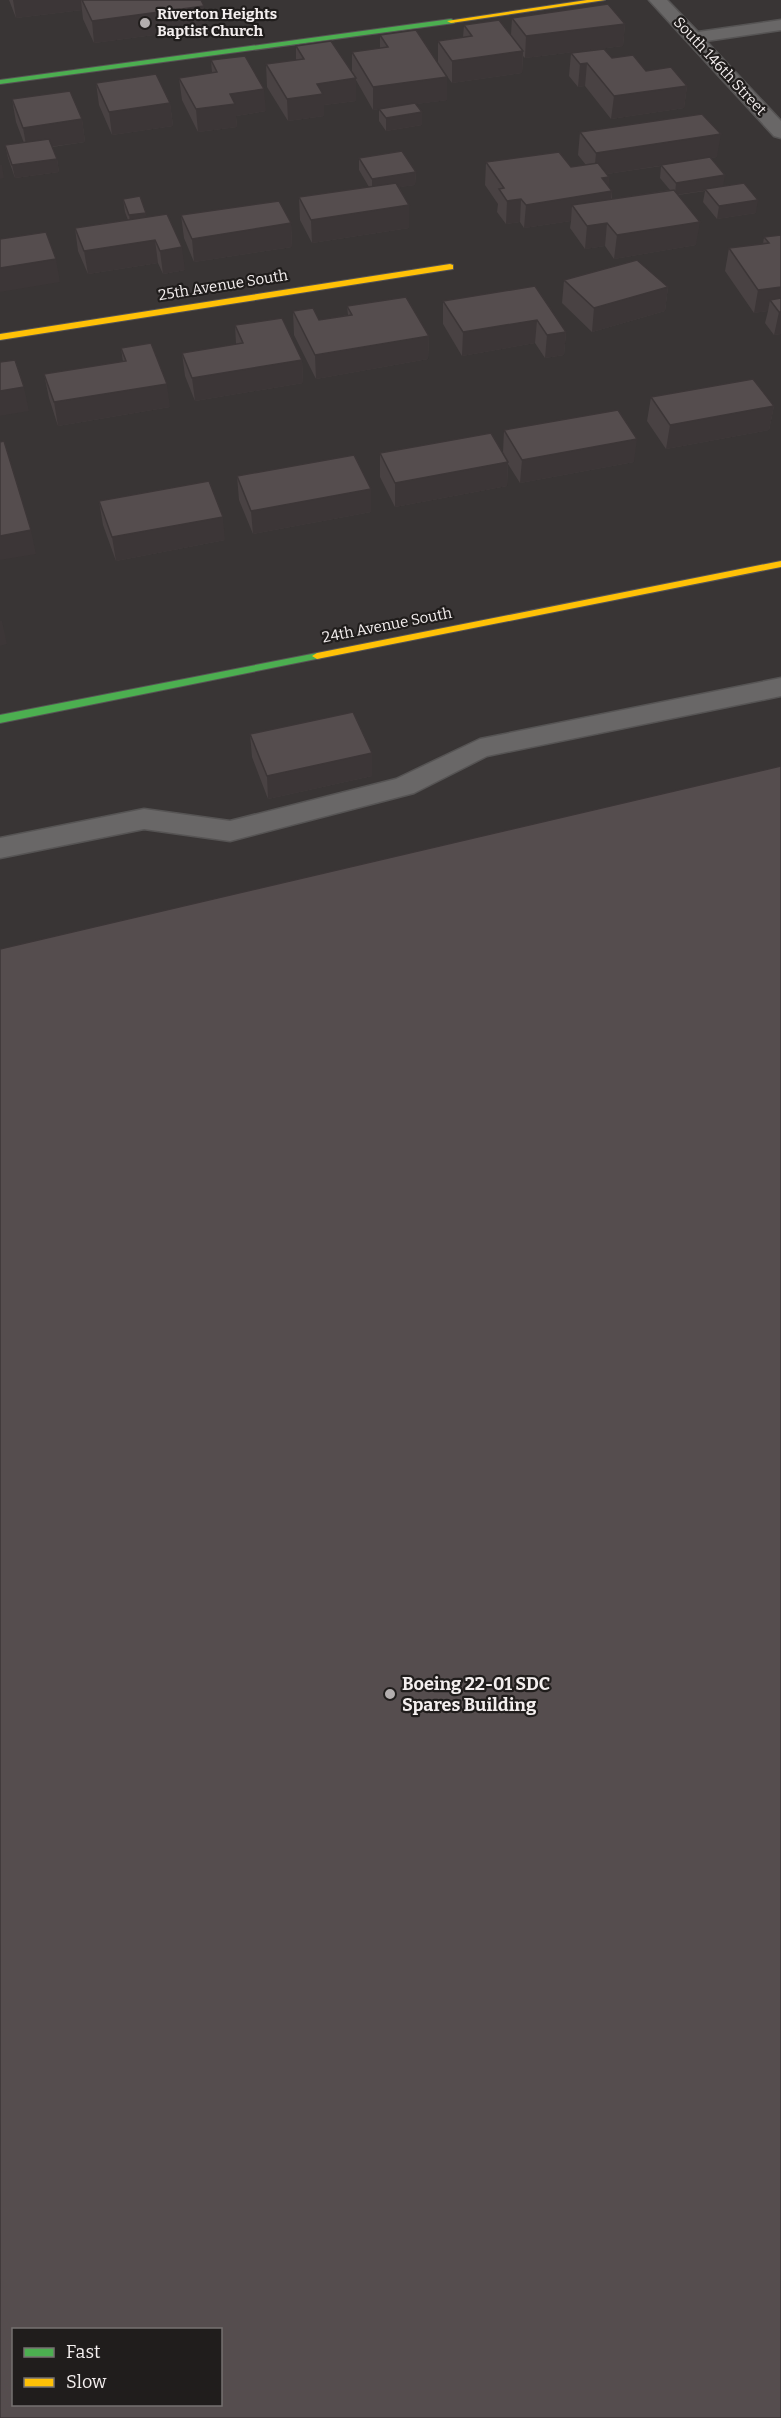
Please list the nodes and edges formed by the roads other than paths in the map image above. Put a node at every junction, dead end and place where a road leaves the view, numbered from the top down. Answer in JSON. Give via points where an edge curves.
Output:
{"nodes":[{"id":1,"x":602,"y":0,"type":"edge"},
{"id":2,"x":658,"y":0,"type":"edge"},
{"id":3,"x":781,"y":25,"type":"edge"},
{"id":4,"x":694,"y":38,"type":"junction"},
{"id":5,"x":0,"y":82,"type":"edge"},
{"id":6,"x":781,"y":132,"type":"edge"},
{"id":7,"x":450,"y":267,"type":"dead end"},
{"id":8,"x":0,"y":337,"type":"edge"},
{"id":9,"x":781,"y":564,"type":"edge"},
{"id":10,"x":781,"y":687,"type":"edge"},
{"id":11,"x":0,"y":719,"type":"edge"},
{"id":12,"x":0,"y":848,"type":"edge"}],
"edges":[{"from":1,"to":5,"type":"street"},
{"from":2,"to":4,"type":"street","name":"South 146th Street"},
{"from":3,"to":4,"type":"street"},
{"from":4,"to":6,"type":"street","name":"South 146th Street"},
{"from":7,"to":8,"type":"street","name":"25th Avenue South"},
{"from":9,"to":11,"type":"street","name":"24th Avenue South"},
{"from":10,"to":12,"type":"street","via":[[480,748],[404,786],[230,831],[144,819]]}]}
